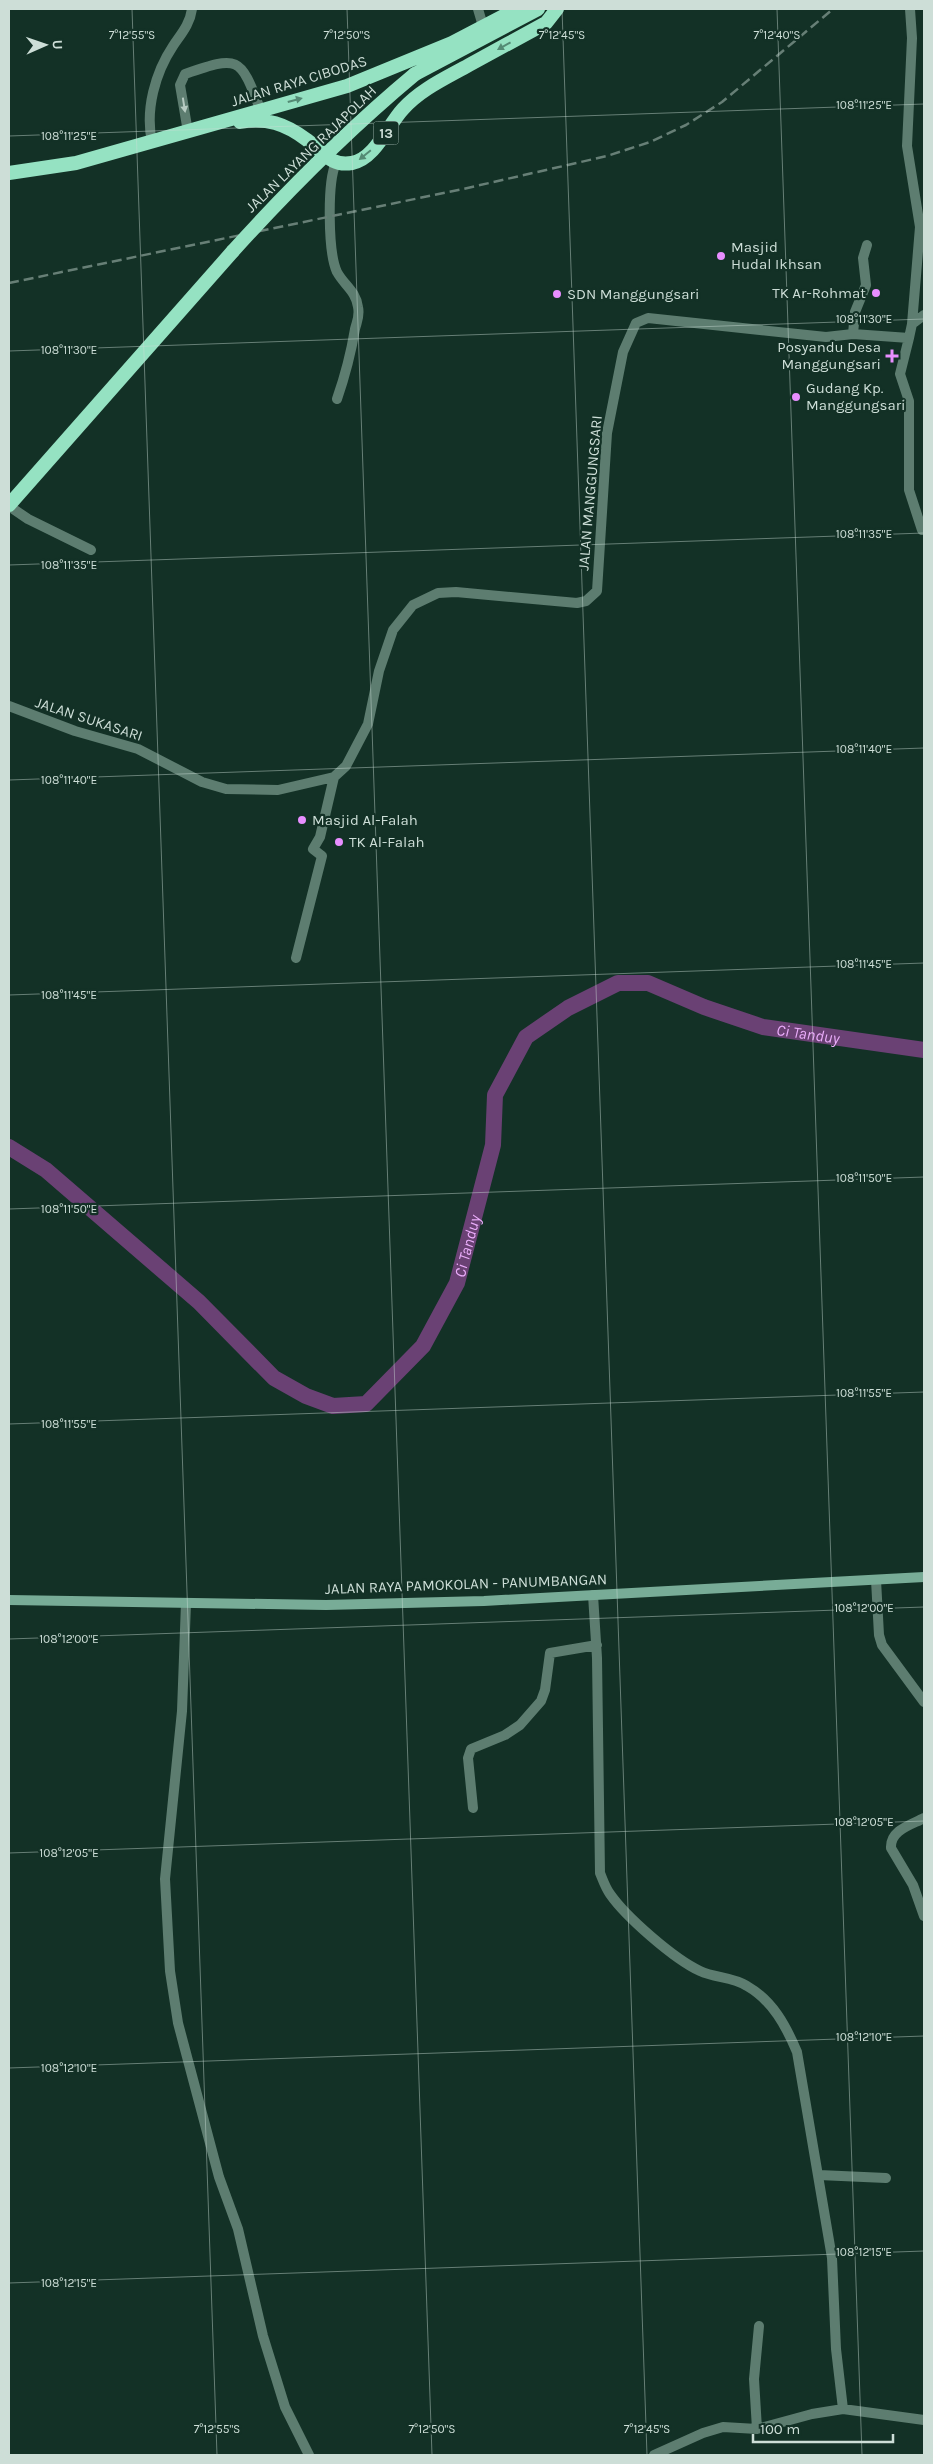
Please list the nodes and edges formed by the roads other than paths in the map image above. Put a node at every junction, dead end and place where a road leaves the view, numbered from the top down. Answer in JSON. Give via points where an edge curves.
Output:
{"nodes":[{"id":1,"x":192,"y":9,"type":"edge"},
{"id":2,"x":478,"y":9,"type":"edge"},
{"id":3,"x":516,"y":9,"type":"edge"},
{"id":4,"x":538,"y":9,"type":"edge"},
{"id":5,"x":557,"y":9,"type":"edge"},
{"id":6,"x":910,"y":9,"type":"edge"},
{"id":7,"x":484,"y":26,"type":"junction"},
{"id":8,"x":260,"y":109,"type":"junction"},
{"id":9,"x":193,"y":130,"type":"junction"},
{"id":10,"x":152,"y":142,"type":"junction"},
{"id":11,"x":336,"y":164,"type":"junction"},
{"id":12,"x":9,"y":173,"type":"edge"},
{"id":13,"x":867,"y":245,"type":"dead end"},
{"id":14,"x":924,"y":315,"type":"edge"},
{"id":15,"x":912,"y":324,"type":"junction"},
{"id":16,"x":853,"y":334,"type":"junction"},
{"id":17,"x":909,"y":338,"type":"junction"},
{"id":18,"x":337,"y":399,"type":"dead end"},
{"id":19,"x":9,"y":505,"type":"edge"},
{"id":20,"x":922,"y":530,"type":"dead end"},
{"id":21,"x":91,"y":550,"type":"dead end"},
{"id":22,"x":9,"y":706,"type":"edge"},
{"id":23,"x":334,"y":777,"type":"junction"},
{"id":24,"x":296,"y":958,"type":"dead end"},
{"id":25,"x":924,"y":1577,"type":"edge"},
{"id":26,"x":876,"y":1580,"type":"junction"},
{"id":27,"x":593,"y":1594,"type":"junction"},
{"id":28,"x":9,"y":1600,"type":"edge"},
{"id":29,"x":186,"y":1602,"type":"junction"},
{"id":30,"x":597,"y":1645,"type":"junction"},
{"id":31,"x":924,"y":1702,"type":"edge"},
{"id":32,"x":473,"y":1808,"type":"dead end"},
{"id":33,"x":924,"y":1818,"type":"edge"},
{"id":34,"x":924,"y":1916,"type":"edge"},
{"id":35,"x":820,"y":2175,"type":"junction"},
{"id":36,"x":886,"y":2178,"type":"dead end"},
{"id":37,"x":759,"y":2326,"type":"dead end"},
{"id":38,"x":843,"y":2409,"type":"junction"},
{"id":39,"x":924,"y":2420,"type":"edge"},
{"id":40,"x":757,"y":2429,"type":"junction"},
{"id":41,"x":309,"y":2455,"type":"edge"},
{"id":42,"x":654,"y":2455,"type":"edge"}],
"edges":[{"from":1,"to":10,"type":"street","via":[[188,24],[164,60],[156,85],[150,115]]},
{"from":2,"to":7,"type":"street"},
{"from":3,"to":7,"type":"highway","name":"JALAN RAYA CIBODAS"},
{"from":4,"to":19,"type":"highway","name":"JALAN LAYANG RAJAPOLAH","number":"13","bridge":true,"via":[[414,74],[364,117],[269,211]]},
{"from":5,"to":11,"type":"highway","number":"13","one_way":true,"via":[[546,23],[429,87],[403,109],[377,143],[359,160]]},
{"from":6,"to":15,"type":"street","via":[[912,38],[906,146],[920,227]]},
{"from":8,"to":7,"type":"highway","name":"JALAN RAYA CIBODAS","one_way":true,"via":[[347,86],[452,44]]},
{"from":8,"to":9,"type":"highway","name":"JALAN RAYA CIBODAS"},
{"from":8,"to":9,"type":"street","one_way":true,"via":[[242,69],[231,62],[221,61],[185,74],[182,79],[180,85]]},
{"from":9,"to":10,"type":"highway","name":"JALAN RAYA CIBODAS"},
{"from":9,"to":11,"type":"highway","name":"JALAN RAYA CIBODAS","via":[[255,119],[271,120],[308,140]]},
{"from":10,"to":12,"type":"highway","name":"JALAN RAYA CIBODAS","via":[[76,163]]},
{"from":11,"to":18,"type":"street","via":[[329,202],[335,264],[356,297],[359,318]]},
{"from":13,"to":16,"type":"street","via":[[863,258],[866,285],[854,312]]},
{"from":14,"to":15,"type":"street"},
{"from":15,"to":17,"type":"street"},
{"from":16,"to":17,"type":"street","name":"JALAN MANGGUNGSARI"},
{"from":16,"to":23,"type":"street","name":"JALAN MANGGUNGSARI","via":[[826,337],[648,318],[636,324],[623,352],[607,432],[597,591],[593,597],[577,602],[438,593],[413,605],[393,630],[379,672],[368,724],[346,766]]},
{"from":17,"to":20,"type":"street","via":[[900,374],[909,402],[909,490]]},
{"from":19,"to":21,"type":"street","via":[[28,519]]},
{"from":22,"to":23,"type":"street","name":"JALAN SUKASARI","via":[[75,731],[138,749],[202,782],[226,789],[278,790]]},
{"from":23,"to":24,"type":"street","via":[[320,837],[313,849],[322,856]]},
{"from":25,"to":26,"type":"main road","name":"JALAN RAYA PAMOKOLAN - PANUMBANGAN"},
{"from":26,"to":27,"type":"main road","name":"JALAN RAYA PAMOKOLAN - PANUMBANGAN"},
{"from":26,"to":31,"type":"street","via":[[882,1645]]},
{"from":27,"to":29,"type":"main road","name":"JALAN RAYA PAMOKOLAN - PANUMBANGAN","via":[[484,1602],[326,1605]]},
{"from":27,"to":30,"type":"street"},
{"from":28,"to":29,"type":"main road","name":"JALAN RAYA PAMOKOLAN - PANUMBANGAN"},
{"from":29,"to":41,"type":"street","via":[[182,1711],[165,1879],[170,1971],[178,2024],[220,2177],[238,2229],[263,2336],[285,2407]]},
{"from":30,"to":32,"type":"street","via":[[550,1653],[541,1701],[520,1725],[505,1736],[471,1749],[468,1758]]},
{"from":30,"to":35,"type":"street","via":[[600,1873],[604,1883],[624,1910],[680,1959],[702,1972],[747,1986],[776,2011],[797,2052]]},
{"from":33,"to":34,"type":"street","via":[[897,1832],[890,1841],[890,1848],[913,1885]]},
{"from":35,"to":36,"type":"street"},
{"from":35,"to":38,"type":"street","via":[[832,2258],[836,2348]]},
{"from":37,"to":40,"type":"street","via":[[754,2379]]},
{"from":38,"to":39,"type":"street"},
{"from":38,"to":40,"type":"street"},
{"from":40,"to":42,"type":"street","via":[[724,2427]]}]}
